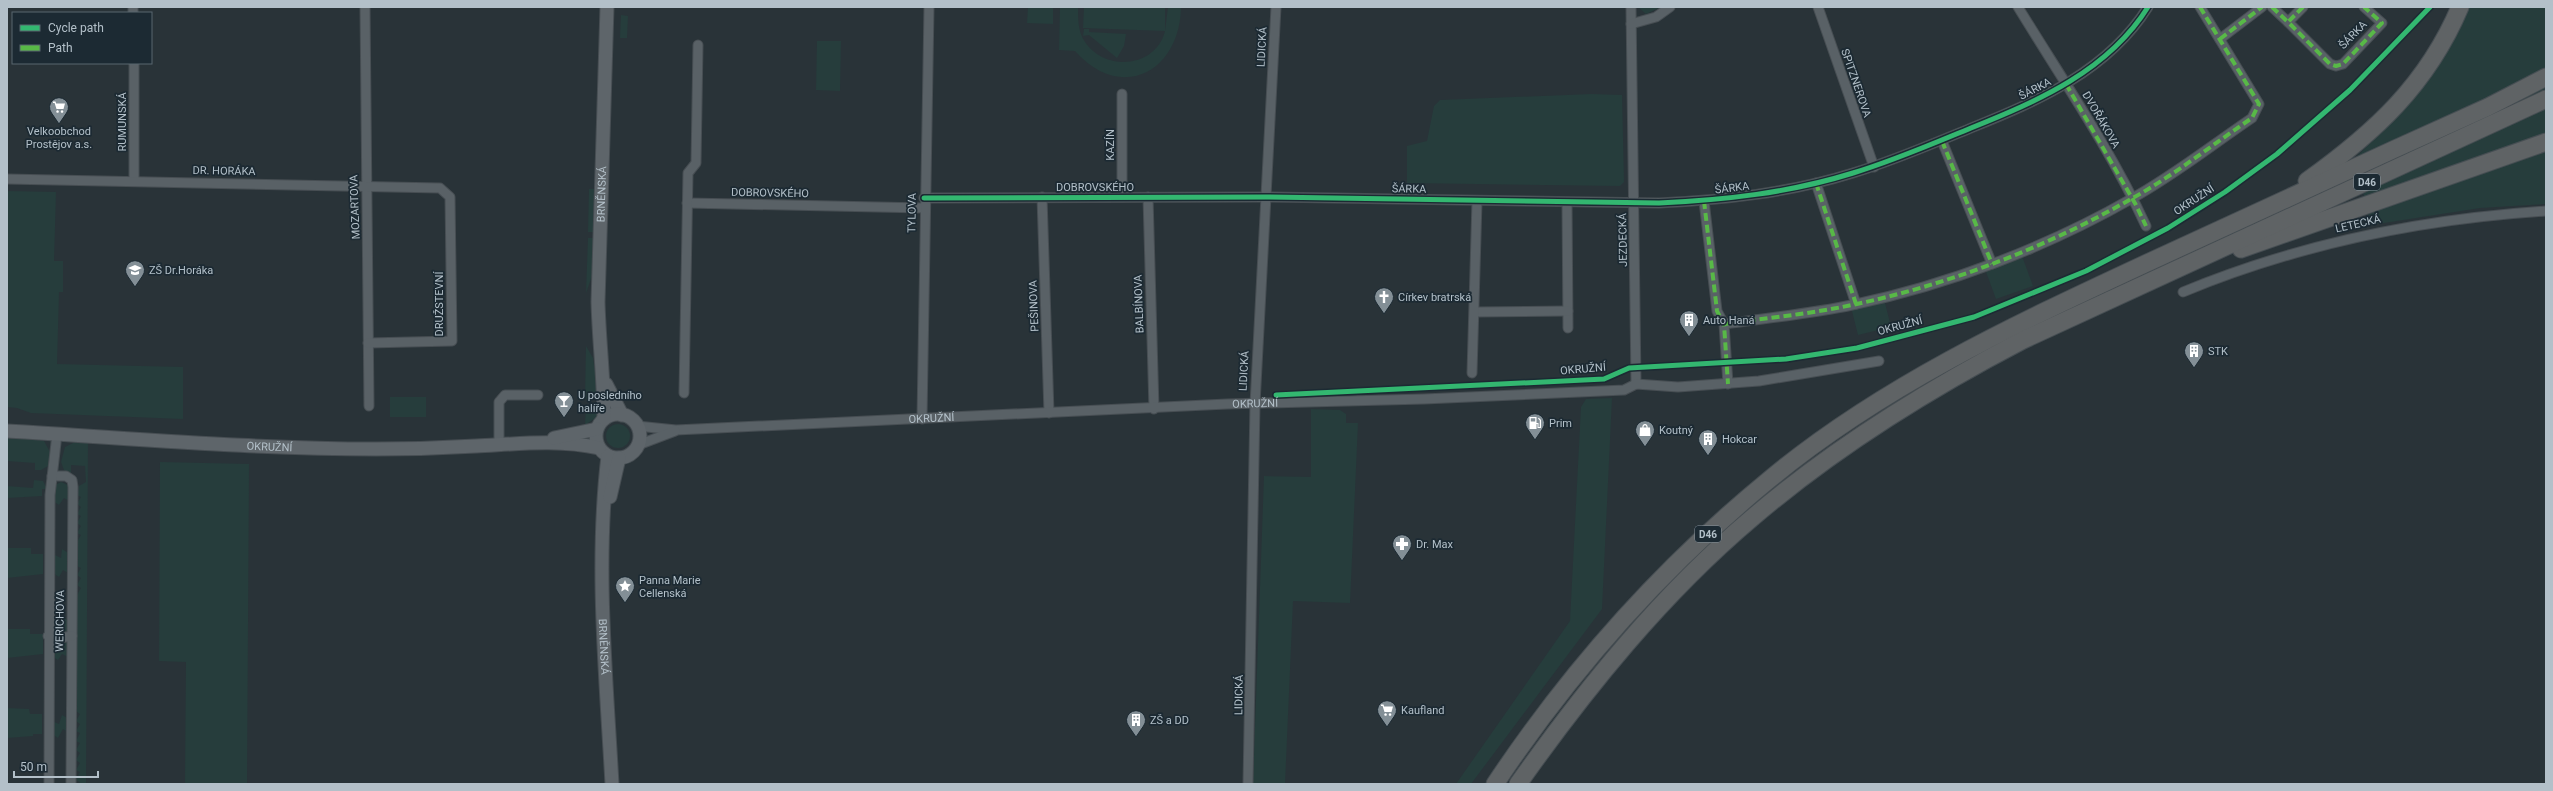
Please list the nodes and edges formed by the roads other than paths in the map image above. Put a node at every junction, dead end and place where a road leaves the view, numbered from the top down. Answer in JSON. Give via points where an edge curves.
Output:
{"nodes":[{"id":1,"x":364,"y":7,"type":"edge"},
{"id":2,"x":606,"y":7,"type":"edge"},
{"id":3,"x":929,"y":7,"type":"edge"},
{"id":4,"x":1276,"y":7,"type":"edge"},
{"id":5,"x":1631,"y":7,"type":"edge"},
{"id":6,"x":1670,"y":7,"type":"edge"},
{"id":7,"x":1818,"y":7,"type":"edge"},
{"id":8,"x":2018,"y":7,"type":"edge"},
{"id":9,"x":2148,"y":7,"type":"edge"},
{"id":10,"x":2200,"y":7,"type":"edge"},
{"id":11,"x":2262,"y":7,"type":"edge"},
{"id":12,"x":2272,"y":7,"type":"edge"},
{"id":13,"x":2303,"y":7,"type":"edge"},
{"id":14,"x":2364,"y":7,"type":"edge"},
{"id":15,"x":2460,"y":7,"type":"edge"},
{"id":16,"x":2288,"y":22,"type":"junction"},
{"id":17,"x":1631,"y":24,"type":"junction"},
{"id":18,"x":2220,"y":39,"type":"junction"},
{"id":19,"x":698,"y":45,"type":"dead end"},
{"id":20,"x":134,"y":64,"type":"edge"},
{"id":21,"x":2546,"y":77,"type":"edge"},
{"id":22,"x":2066,"y":84,"type":"junction"},
{"id":23,"x":1122,"y":94,"type":"dead end"},
{"id":24,"x":2546,"y":99,"type":"edge"},
{"id":25,"x":1942,"y":141,"type":"junction"},
{"id":26,"x":2546,"y":142,"type":"edge"},
{"id":27,"x":1874,"y":166,"type":"junction"},
{"id":28,"x":7,"y":179,"type":"edge"},
{"id":29,"x":134,"y":181,"type":"junction"},
{"id":30,"x":1816,"y":183,"type":"junction"},
{"id":31,"x":366,"y":186,"type":"junction"},
{"id":32,"x":440,"y":188,"type":"joint"},
{"id":33,"x":1266,"y":196,"type":"junction"},
{"id":34,"x":1122,"y":197,"type":"junction"},
{"id":35,"x":1148,"y":197,"type":"junction"},
{"id":36,"x":924,"y":198,"type":"junction"},
{"id":37,"x":1042,"y":198,"type":"junction"},
{"id":38,"x":2133,"y":198,"type":"junction"},
{"id":39,"x":1477,"y":201,"type":"junction"},
{"id":40,"x":1704,"y":201,"type":"junction"},
{"id":41,"x":688,"y":203,"type":"junction"},
{"id":42,"x":1567,"y":203,"type":"junction"},
{"id":43,"x":1634,"y":203,"type":"junction"},
{"id":44,"x":924,"y":208,"type":"junction"},
{"id":45,"x":2546,"y":211,"type":"edge"},
{"id":46,"x":2258,"y":212,"type":"junction"},
{"id":47,"x":2146,"y":226,"type":"dead end"},
{"id":48,"x":1992,"y":264,"type":"junction"},
{"id":49,"x":2187,"y":264,"type":"junction"},
{"id":50,"x":2183,"y":292,"type":"dead end"},
{"id":51,"x":1856,"y":304,"type":"junction"},
{"id":52,"x":1568,"y":311,"type":"junction"},
{"id":53,"x":1475,"y":312,"type":"junction"},
{"id":54,"x":1724,"y":324,"type":"junction"},
{"id":55,"x":1568,"y":328,"type":"dead end"},
{"id":56,"x":368,"y":342,"type":"junction"},
{"id":57,"x":1879,"y":361,"type":"dead end"},
{"id":58,"x":1472,"y":373,"type":"dead end"},
{"id":59,"x":605,"y":381,"type":"junction"},
{"id":60,"x":1636,"y":384,"type":"junction"},
{"id":61,"x":1728,"y":384,"type":"junction"},
{"id":62,"x":684,"y":393,"type":"dead end"},
{"id":63,"x":538,"y":395,"type":"dead end"},
{"id":64,"x":1255,"y":404,"type":"junction"},
{"id":65,"x":369,"y":406,"type":"dead end"},
{"id":66,"x":1154,"y":409,"type":"junction"},
{"id":67,"x":1049,"y":413,"type":"junction"},
{"id":68,"x":622,"y":415,"type":"junction"},
{"id":69,"x":922,"y":419,"type":"junction"},
{"id":70,"x":601,"y":424,"type":"junction"},
{"id":71,"x":637,"y":426,"type":"junction"},
{"id":72,"x":676,"y":430,"type":"junction"},
{"id":73,"x":7,"y":431,"type":"edge"},
{"id":74,"x":57,"y":434,"type":"junction"},
{"id":75,"x":533,"y":442,"type":"junction"},
{"id":76,"x":499,"y":445,"type":"junction"},
{"id":77,"x":638,"y":445,"type":"junction"},
{"id":78,"x":609,"y":454,"type":"junction"},
{"id":79,"x":52,"y":476,"type":"junction"},
{"id":80,"x":48,"y":636,"type":"junction"},
{"id":81,"x":72,"y":636,"type":"junction"},
{"id":82,"x":49,"y":784,"type":"edge"},
{"id":83,"x":71,"y":784,"type":"edge"},
{"id":84,"x":612,"y":784,"type":"edge"},
{"id":85,"x":1248,"y":784,"type":"edge"},
{"id":86,"x":1495,"y":784,"type":"edge"},
{"id":87,"x":1518,"y":784,"type":"edge"}],
"edges":[{"from":1,"to":31,"type":"street","name":"MOZARTOVA"},
{"from":2,"to":59,"type":"main road","name":"BRNĚNSKÁ","via":[[598,302],[599,347]]},
{"from":3,"to":36,"type":"street","name":"TYLOVA"},
{"from":4,"to":33,"type":"street","name":"LIDICKÁ"},
{"from":5,"to":17,"type":"street","name":"JEZDECKÁ"},
{"from":6,"to":17,"type":"street","via":[[1656,17]]},
{"from":7,"to":27,"type":"street","name":"SPITZNEROVA"},
{"from":8,"to":22,"type":"street","name":"DVOŘÁKOVA"},
{"from":9,"to":22,"type":"street","name":"ŠÁRKA","via":[[2117,45],[2100,61]]},
{"from":10,"to":18,"type":"street"},
{"from":11,"to":18,"type":"street"},
{"from":12,"to":16,"type":"street","name":"ŠÁRKA"},
{"from":13,"to":16,"type":"street"},
{"from":14,"to":16,"type":"street","name":"ŠÁRKA","via":[[2382,23],[2343,64],[2336,66],[2330,64]]},
{"from":15,"to":46,"type":"highway","via":[[2425,72],[2378,125],[2328,166]]},
{"from":17,"to":43,"type":"street","name":"JEZDECKÁ"},
{"from":18,"to":38,"type":"street","via":[[2259,104],[2252,118]]},
{"from":19,"to":41,"type":"street","via":[[696,163],[688,173]]},
{"from":20,"to":29,"type":"street","name":"RUMUNSKÁ"},
{"from":21,"to":46,"type":"highway","number":"D46","via":[[2488,107]]},
{"from":22,"to":25,"type":"street","name":"ŠÁRKA","via":[[2039,99]]},
{"from":22,"to":38,"type":"street","name":"DVOŘÁKOVA"},
{"from":23,"to":34,"type":"street","name":"KAZÍN"},
{"from":24,"to":49,"type":"highway","number":"D46"},
{"from":25,"to":27,"type":"street","name":"ŠÁRKA"},
{"from":25,"to":48,"type":"street"},
{"from":26,"to":49,"type":"highway","via":[[2256,245]]},
{"from":27,"to":30,"type":"street","name":"ŠÁRKA"},
{"from":28,"to":29,"type":"street","name":"DR. HORÁKA"},
{"from":29,"to":31,"type":"street","name":"DR. HORÁKA"},
{"from":30,"to":40,"type":"street","name":"ŠÁRKA"},
{"from":30,"to":51,"type":"street"},
{"from":31,"to":32,"type":"street","name":"DR. HORÁKA"},
{"from":31,"to":56,"type":"street","name":"MOZARTOVA"},
{"from":32,"to":56,"type":"street","name":"DRUŽSTEVNÍ","via":[[450,197],[452,341]]},
{"from":33,"to":35,"type":"street","name":"DOBROVSKÉHO"},
{"from":33,"to":39,"type":"street","name":"ŠÁRKA"},
{"from":33,"to":64,"type":"street","name":"LIDICKÁ"},
{"from":34,"to":35,"type":"street","name":"DOBROVSKÉHO"},
{"from":34,"to":37,"type":"street","name":"DOBROVSKÉHO"},
{"from":35,"to":66,"type":"street","name":"BALBÍNOVA"},
{"from":36,"to":37,"type":"street","name":"DOBROVSKÉHO"},
{"from":36,"to":44,"type":"street","name":"TYLOVA"},
{"from":37,"to":67,"type":"street","name":"PEŠINOVA"},
{"from":38,"to":47,"type":"street","name":"DVOŘÁKOVA"},
{"from":38,"to":48,"type":"street","via":[[2027,250]]},
{"from":39,"to":42,"type":"street","name":"ŠÁRKA"},
{"from":39,"to":53,"type":"street"},
{"from":40,"to":43,"type":"street","name":"ŠÁRKA"},
{"from":40,"to":54,"type":"street","via":[[1716,311]]},
{"from":41,"to":44,"type":"street","name":"DOBROVSKÉHO"},
{"from":41,"to":62,"type":"street"},
{"from":42,"to":43,"type":"street","name":"ŠÁRKA"},
{"from":42,"to":52,"type":"street"},
{"from":43,"to":60,"type":"street","name":"JEZDECKÁ"},
{"from":44,"to":69,"type":"street","name":"TYLOVA"},
{"from":45,"to":50,"type":"street","name":"LETECKÁ","via":[[2438,220],[2365,234],[2294,252]]},
{"from":46,"to":86,"type":"highway","number":"D46","via":[[1977,345],[1846,422],[1771,477],[1683,558],[1624,618],[1575,675]]},
{"from":48,"to":51,"type":"street"},
{"from":49,"to":87,"type":"highway","number":"D46","via":[[2023,340],[1951,378],[1858,437],[1803,478],[1752,518],[1682,585],[1588,689]]},
{"from":51,"to":54,"type":"street"},
{"from":52,"to":53,"type":"street"},
{"from":52,"to":55,"type":"street"},
{"from":53,"to":58,"type":"street"},
{"from":54,"to":61,"type":"street"},
{"from":56,"to":65,"type":"street","name":"MOZARTOVA"},
{"from":57,"to":61,"type":"street","name":"OKRUŽNÍ"},
{"from":59,"to":68,"type":"main road","name":"BRNĚNSKÁ"},
{"from":59,"to":70,"type":"main road","name":"BRNĚNSKÁ"},
{"from":60,"to":61,"type":"street","name":"OKRUŽNÍ","via":[[1678,388]]},
{"from":60,"to":64,"type":"street","name":"OKRUŽNÍ","via":[[1624,390]]},
{"from":63,"to":76,"type":"street","via":[[505,395],[501,398]]},
{"from":64,"to":66,"type":"street","name":"OKRUŽNÍ"},
{"from":64,"to":85,"type":"street","name":"LIDICKÁ"},
{"from":66,"to":67,"type":"street","name":"OKRUŽNÍ"},
{"from":67,"to":69,"type":"street","name":"OKRUŽNÍ"},
{"from":68,"to":70,"type":"main road","via":[[613,415]]},
{"from":68,"to":71,"type":"main road","via":[[631,419]]},
{"from":69,"to":72,"type":"street","name":"OKRUŽNÍ"},
{"from":70,"to":75,"type":"main road","name":"OKRUŽNÍ"},
{"from":70,"to":78,"type":"main road","via":[[596,439]]},
{"from":71,"to":72,"type":"street","name":"OKRUŽNÍ"},
{"from":71,"to":77,"type":"main road"},
{"from":72,"to":77,"type":"street","name":"OKRUŽNÍ"},
{"from":73,"to":74,"type":"main road","name":"OKRUŽNÍ"},
{"from":74,"to":76,"type":"main road","name":"OKRUŽNÍ","via":[[374,449]]},
{"from":74,"to":79,"type":"street","name":"WERICHOVA"},
{"from":75,"to":76,"type":"main road","name":"OKRUŽNÍ"},
{"from":75,"to":78,"type":"main road","name":"OKRUŽNÍ","via":[[580,444]]},
{"from":77,"to":78,"type":"main road","via":[[630,454]]},
{"from":78,"to":84,"type":"main road","name":"BRNĚNSKÁ","via":[[601,574]]},
{"from":79,"to":80,"type":"street","name":"WERICHOVA"},
{"from":79,"to":81,"type":"street","name":"WERICHOVA","via":[[66,476],[73,483]]},
{"from":80,"to":81,"type":"street"},
{"from":80,"to":82,"type":"street","name":"WERICHOVA"},
{"from":81,"to":83,"type":"street","name":"WERICHOVA"}]}
